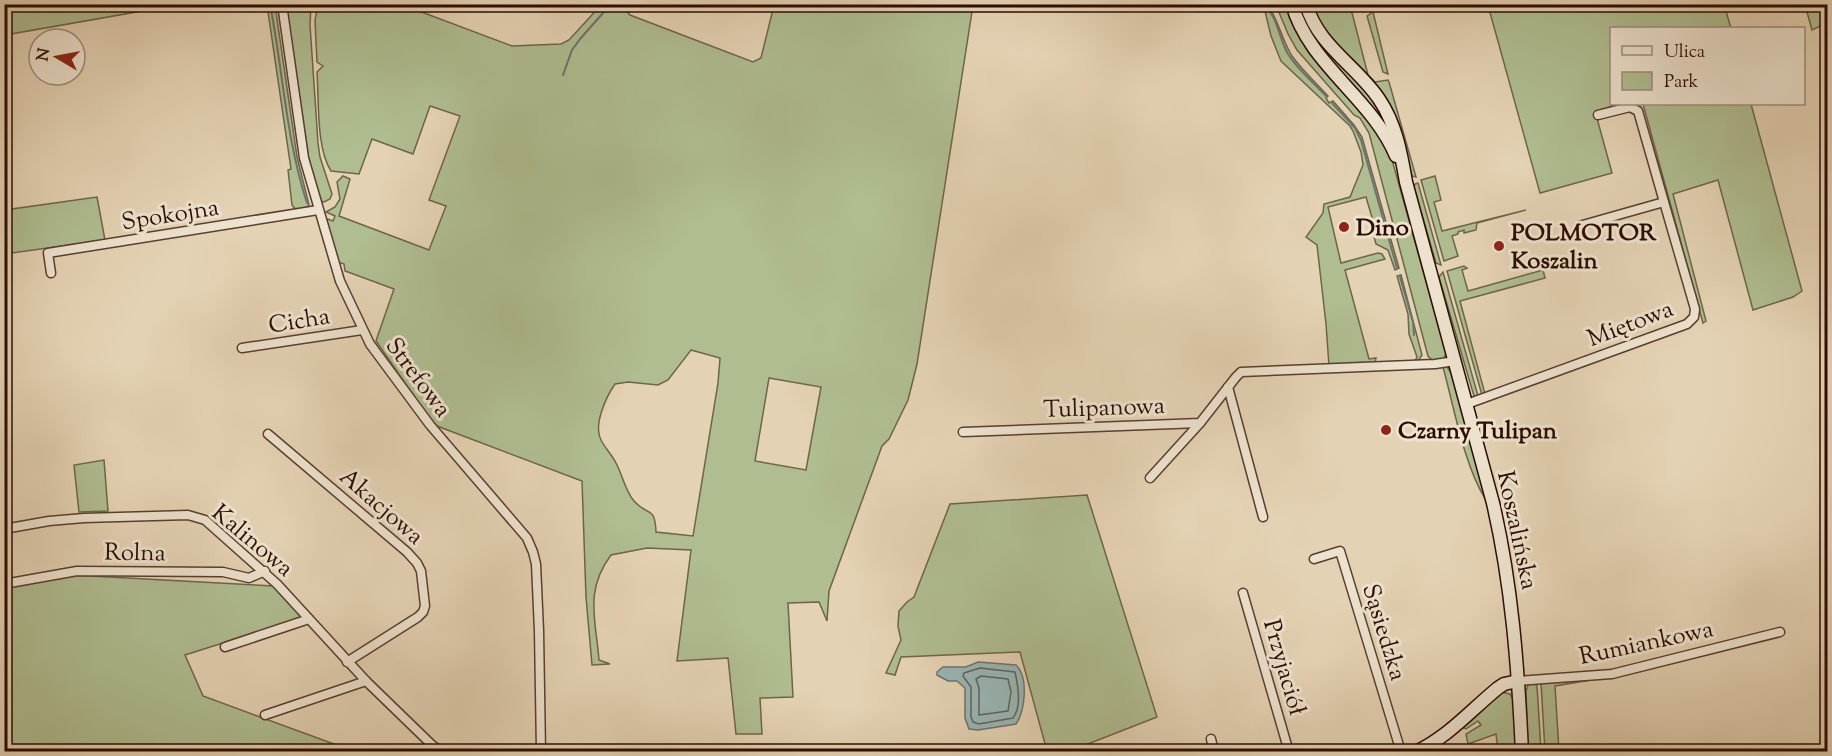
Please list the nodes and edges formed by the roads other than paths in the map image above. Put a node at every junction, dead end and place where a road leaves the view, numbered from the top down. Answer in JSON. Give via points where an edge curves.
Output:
{"nodes":[{"id":1,"x":282,"y":4,"type":"edge"},
{"id":2,"x":1292,"y":4,"type":"edge"},
{"id":3,"x":1306,"y":4,"type":"edge"},
{"id":4,"x":1598,"y":115,"type":"dead end"},
{"id":5,"x":1406,"y":182,"type":"junction"},
{"id":6,"x":1664,"y":202,"type":"junction"},
{"id":7,"x":318,"y":210,"type":"junction"},
{"id":8,"x":1580,"y":226,"type":"dead end"},
{"id":9,"x":51,"y":273,"type":"dead end"},
{"id":10,"x":362,"y":330,"type":"junction"},
{"id":11,"x":242,"y":348,"type":"dead end"},
{"id":12,"x":1455,"y":361,"type":"junction"},
{"id":13,"x":1228,"y":387,"type":"junction"},
{"id":14,"x":1467,"y":404,"type":"junction"},
{"id":15,"x":1200,"y":423,"type":"junction"},
{"id":16,"x":963,"y":432,"type":"dead end"},
{"id":17,"x":268,"y":434,"type":"dead end"},
{"id":18,"x":1150,"y":478,"type":"dead end"},
{"id":19,"x":1263,"y":517,"type":"dead end"},
{"id":20,"x":4,"y":529,"type":"edge"},
{"id":21,"x":1314,"y":560,"type":"dead end"},
{"id":22,"x":265,"y":571,"type":"junction"},
{"id":23,"x":4,"y":584,"type":"edge"},
{"id":24,"x":1244,"y":592,"type":"dead end"},
{"id":25,"x":309,"y":619,"type":"junction"},
{"id":26,"x":1780,"y":632,"type":"dead end"},
{"id":27,"x":225,"y":647,"type":"dead end"},
{"id":28,"x":347,"y":662,"type":"junction"},
{"id":29,"x":366,"y":681,"type":"junction"},
{"id":30,"x":1518,"y":681,"type":"junction"},
{"id":31,"x":265,"y":715,"type":"dead end"},
{"id":32,"x":1211,"y":739,"type":"dead end"},
{"id":33,"x":442,"y":752,"type":"edge"},
{"id":34,"x":541,"y":752,"type":"edge"},
{"id":35,"x":1214,"y":752,"type":"edge"},
{"id":36,"x":1288,"y":752,"type":"edge"},
{"id":37,"x":1401,"y":752,"type":"edge"},
{"id":38,"x":1416,"y":752,"type":"edge"},
{"id":39,"x":1522,"y":752,"type":"edge"}],
"edges":[{"from":1,"to":7,"type":"street","name":"Strefowa","via":[[304,158]]},
{"from":2,"to":5,"type":"main road","name":"Koszalińska","via":[[1312,44],[1382,128]]},
{"from":3,"to":5,"type":"main road","name":"Koszalińska","via":[[1321,36],[1367,84],[1385,110],[1397,135]]},
{"from":4,"to":6,"type":"street","name":"Miętowa","via":[[1630,106],[1638,111]]},
{"from":5,"to":12,"type":"main road","name":"Koszalińska"},
{"from":6,"to":8,"type":"street"},
{"from":6,"to":14,"type":"street","name":"Miętowa","via":[[1694,317],[1687,324]]},
{"from":7,"to":9,"type":"street","name":"Spokojna","via":[[48,253]]},
{"from":7,"to":10,"type":"street","name":"Strefowa","via":[[340,281]]},
{"from":10,"to":11,"type":"street","name":"Cicha"},
{"from":10,"to":34,"type":"street","name":"Strefowa","via":[[390,373],[521,531],[533,552]]},
{"from":12,"to":13,"type":"street","name":"Tulipanowa","via":[[1241,372]]},
{"from":12,"to":14,"type":"main road","name":"Koszalińska"},
{"from":13,"to":15,"type":"street","name":"Tulipanowa"},
{"from":13,"to":19,"type":"street"},
{"from":14,"to":30,"type":"main road","name":"Koszalińska","via":[[1504,549]]},
{"from":15,"to":16,"type":"street","name":"Tulipanowa"},
{"from":15,"to":18,"type":"street"},
{"from":17,"to":28,"type":"street","name":"Akacjowa","via":[[407,552],[421,571],[423,612]]},
{"from":20,"to":22,"type":"street","name":"Kalinowa","via":[[64,519],[188,515],[205,520]]},
{"from":21,"to":37,"type":"street","name":"Sąsiedzka","via":[[1340,551]]},
{"from":22,"to":23,"type":"street","name":"Rolna","via":[[249,578],[223,572],[77,571]]},
{"from":22,"to":25,"type":"street","name":"Kalinowa"},
{"from":24,"to":36,"type":"street","name":"Przyjaciół"},
{"from":25,"to":27,"type":"street"},
{"from":25,"to":28,"type":"street","name":"Kalinowa"},
{"from":26,"to":30,"type":"street","name":"Rumiankowa","via":[[1612,674]]},
{"from":28,"to":29,"type":"street","name":"Kalinowa"},
{"from":29,"to":31,"type":"street"},
{"from":29,"to":33,"type":"street","name":"Kalinowa"},
{"from":30,"to":38,"type":"main road","via":[[1497,688],[1458,725]]},
{"from":30,"to":39,"type":"main road","name":"Koszalińska"},
{"from":32,"to":35,"type":"street"}]}
